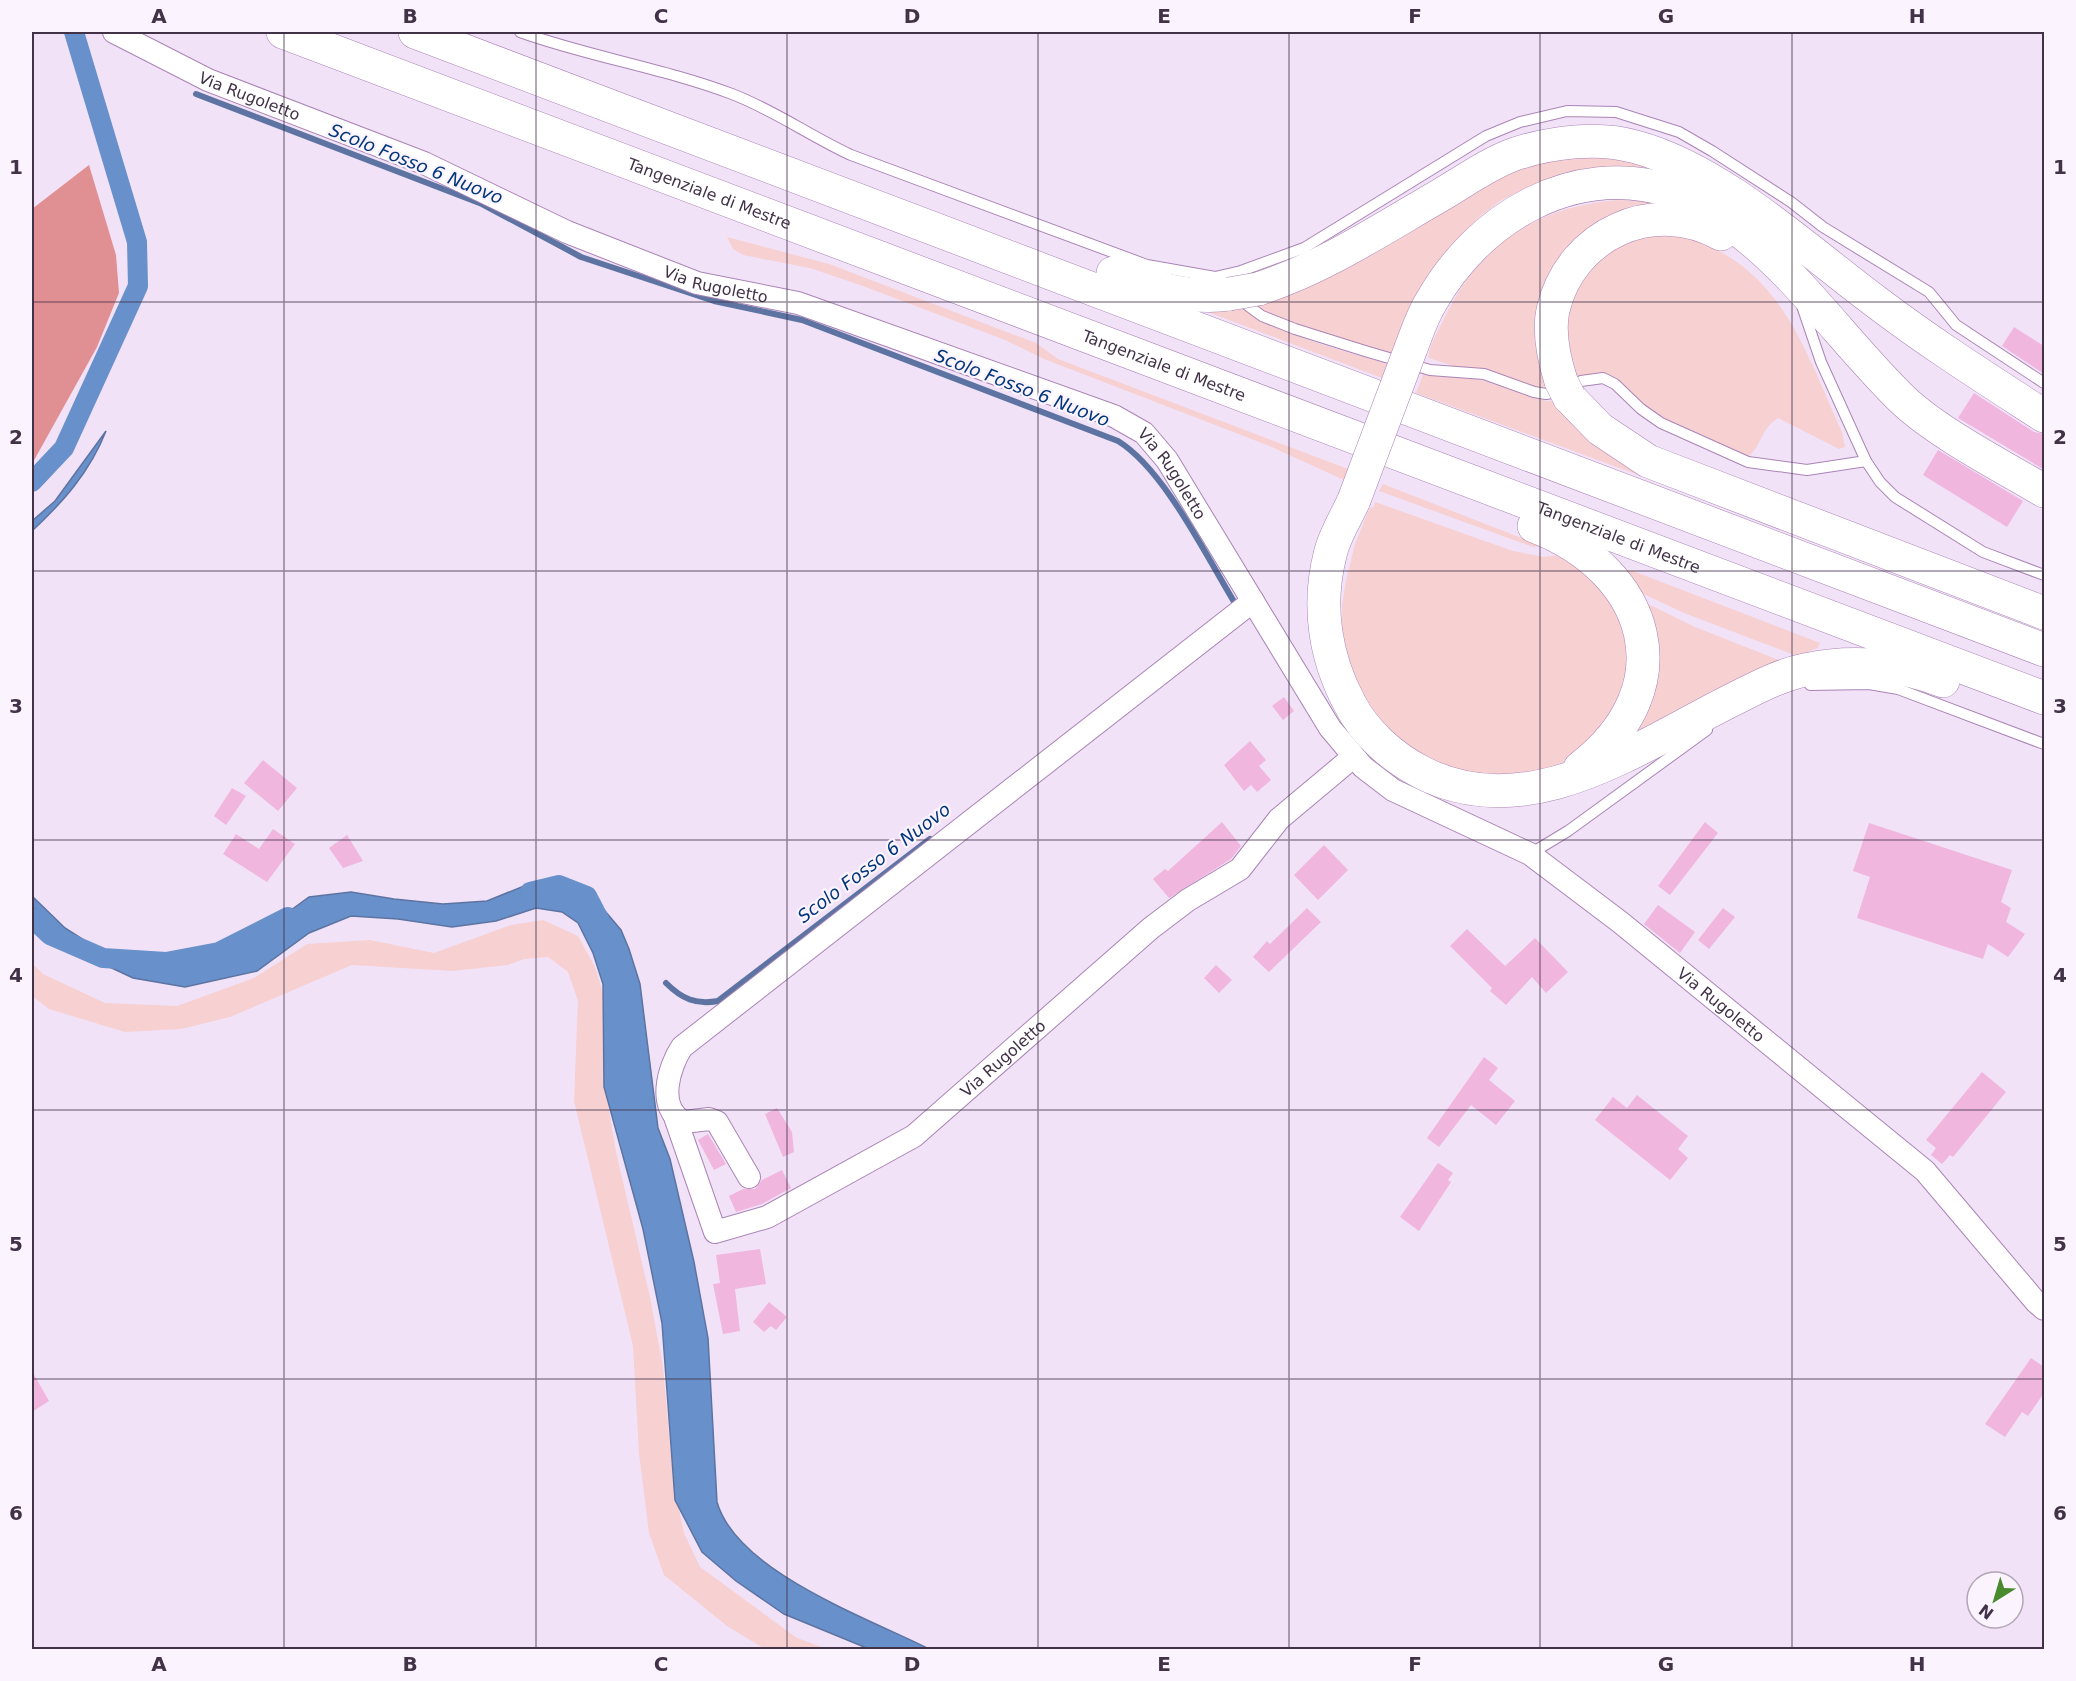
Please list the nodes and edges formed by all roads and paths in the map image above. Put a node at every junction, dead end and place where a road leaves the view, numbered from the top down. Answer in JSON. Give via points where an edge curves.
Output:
{"nodes":[{"id":1,"x":114,"y":32,"type":"edge"},
{"id":2,"x":283,"y":32,"type":"edge"},
{"id":3,"x":415,"y":32,"type":"edge"},
{"id":4,"x":520,"y":32,"type":"edge"},
{"id":5,"x":1693,"y":201,"type":"junction"},
{"id":6,"x":922,"y":224,"type":"junction"},
{"id":7,"x":1811,"y":253,"type":"junction"},
{"id":8,"x":1771,"y":260,"type":"junction"},
{"id":9,"x":1794,"y":283,"type":"junction"},
{"id":10,"x":1243,"y":285,"type":"junction"},
{"id":11,"x":2044,"y":383,"type":"edge"},
{"id":12,"x":2044,"y":416,"type":"edge"},
{"id":13,"x":1410,"y":459,"type":"junction"},
{"id":14,"x":1866,"y":461,"type":"junction"},
{"id":15,"x":2044,"y":491,"type":"edge"},
{"id":16,"x":2044,"y":575,"type":"edge"},
{"id":17,"x":1253,"y":602,"type":"junction"},
{"id":18,"x":2044,"y":613,"type":"edge"},
{"id":19,"x":2044,"y":650,"type":"edge"},
{"id":20,"x":1797,"y":686,"type":"dead end"},
{"id":21,"x":1776,"y":691,"type":"dead end"},
{"id":22,"x":2044,"y":698,"type":"edge"},
{"id":23,"x":2044,"y":720,"type":"edge"},
{"id":24,"x":2044,"y":744,"type":"edge"},
{"id":25,"x":1353,"y":757,"type":"junction"},
{"id":26,"x":1565,"y":780,"type":"junction"},
{"id":27,"x":1530,"y":854,"type":"junction"},
{"id":28,"x":674,"y":1114,"type":"junction"},
{"id":29,"x":749,"y":1177,"type":"dead end"},
{"id":30,"x":2044,"y":1309,"type":"edge"}],
"edges":[{"from":1,"to":17,"type":"street","name":"Via Rugoletto","via":[[208,80],[424,163],[567,232],[697,283],[798,303],[1132,425],[1167,460]]},
{"from":2,"to":13,"type":"highway","name":"Tangenziale di Mestre"},
{"from":3,"to":6,"type":"highway"},
{"from":4,"to":10,"type":"lane","via":[[732,94],[851,155],[1147,265]]},
{"from":5,"to":7,"type":"highway"},
{"from":5,"to":8,"type":"highway","via":[[1730,224]]},
{"from":5,"to":26,"type":"highway","bridge":true,"via":[[1642,185],[1569,187],[1531,202],[1493,226],[1470,248],[1430,303],[1330,554],[1324,624],[1329,656],[1356,716],[1379,742],[1407,765],[1441,782],[1484,792],[1530,789]]},
{"from":6,"to":10,"type":"highway","via":[[990,228],[1151,287],[1212,297]]},
{"from":6,"to":19,"type":"highway"},
{"from":7,"to":10,"type":"highway","via":[[1748,204],[1671,159],[1634,146],[1600,142],[1554,144],[1513,155],[1293,278]]},
{"from":7,"to":12,"type":"highway","via":[[1936,347]]},
{"from":8,"to":9,"type":"highway"},
{"from":8,"to":18,"type":"highway","via":[[1700,222],[1660,218],[1615,230],[1599,239],[1575,263],[1553,312],[1552,346],[1565,389],[1600,429],[1648,461]]},
{"from":9,"to":14,"type":"lane","via":[[1821,362]]},
{"from":9,"to":15,"type":"highway","via":[[1906,402]]},
{"from":10,"to":11,"type":"lane","via":[[1486,136],[1520,122],[1567,111],[1616,112],[1678,132],[1712,151],[1823,227],[1929,292],[1956,326]]},
{"from":10,"to":14,"type":"lane","via":[[1247,305],[1262,316],[1430,370],[1484,374],[1546,394],[1563,391],[1581,381],[1603,378],[1660,423],[1748,462],[1807,470]]},
{"from":13,"to":22,"type":"highway","name":"Tangenziale di Mestre"},
{"from":13,"to":26,"type":"highway","via":[[1431,487],[1550,532],[1574,545],[1612,578],[1633,609],[1642,633],[1644,666],[1637,697],[1624,724],[1602,751]]},
{"from":14,"to":16,"type":"lane","via":[[1896,497],[1983,552]]},
{"from":17,"to":25,"type":"street","name":"Via Rugoletto","via":[[1330,728]]},
{"from":17,"to":28,"type":"street","name":"Via Rugoletto","via":[[687,1042],[674,1060],[668,1078]]},
{"from":20,"to":24,"type":"lane","via":[[1836,683],[1898,689]]},
{"from":21,"to":27,"type":"lane","via":[[1724,718]]},
{"from":23,"to":26,"type":"highway","via":[[1914,670],[1847,664],[1804,670],[1763,684],[1616,762]]},
{"from":25,"to":27,"type":"street","name":"Via Rugoletto","via":[[1393,790]]},
{"from":25,"to":28,"type":"street","name":"Via Rugoletto","via":[[1279,819],[1240,869],[1151,928],[914,1136],[767,1217],[715,1232]]},
{"from":27,"to":30,"type":"street","name":"Via Rugoletto","via":[[1620,922],[1925,1171]]},
{"from":28,"to":29,"type":"street","via":[[684,1122],[717,1122]]}]}
